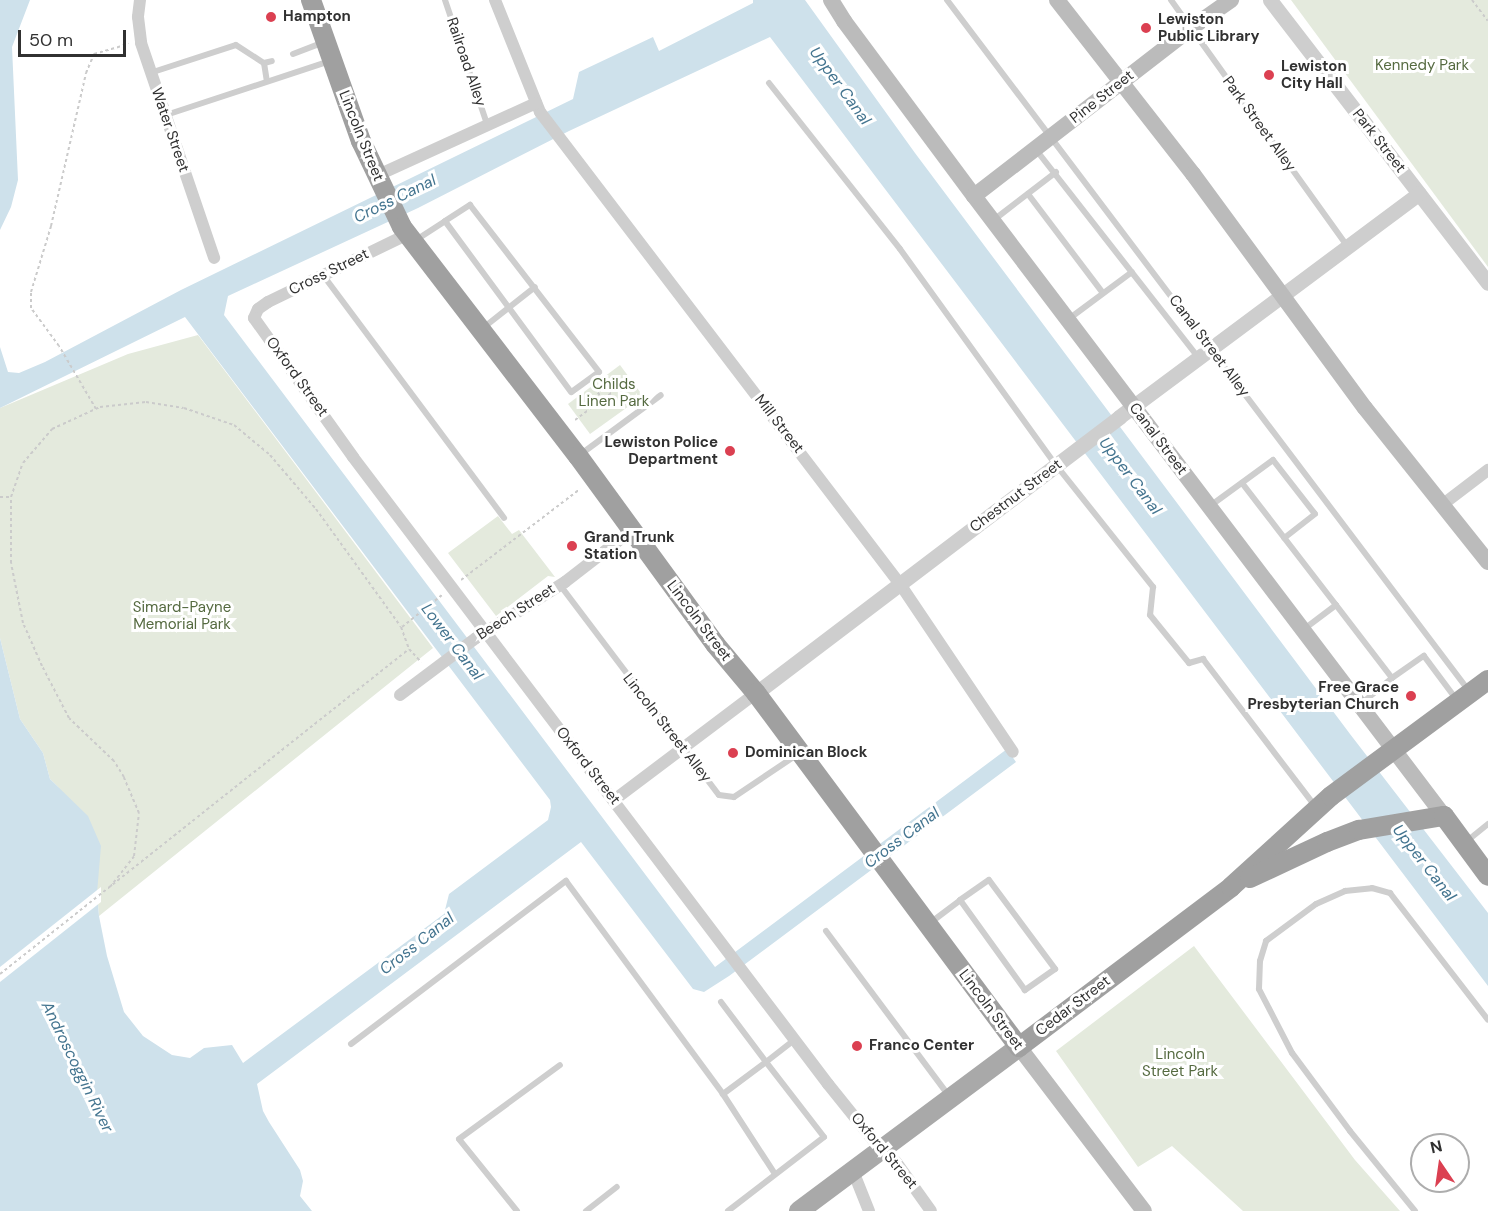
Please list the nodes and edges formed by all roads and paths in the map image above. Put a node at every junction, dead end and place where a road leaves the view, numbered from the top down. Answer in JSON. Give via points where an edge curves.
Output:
{"nodes":[{"id":1,"x":140,"y":0,"type":"edge"},
{"id":2,"x":310,"y":0,"type":"edge"},
{"id":3,"x":445,"y":0,"type":"edge"},
{"id":4,"x":495,"y":0,"type":"edge"},
{"id":5,"x":831,"y":0,"type":"edge"},
{"id":6,"x":947,"y":0,"type":"edge"},
{"id":7,"x":1058,"y":0,"type":"edge"},
{"id":8,"x":1171,"y":0,"type":"edge"},
{"id":9,"x":1231,"y":0,"type":"edge"},
{"id":10,"x":1270,"y":0,"type":"edge"},
{"id":11,"x":1472,"y":0,"type":"edge"},
{"id":12,"x":1488,"y":21,"type":"edge"},
{"id":13,"x":1191,"y":28,"type":"junction"},
{"id":14,"x":140,"y":40,"type":"junction"},
{"id":15,"x":329,"y":51,"type":"junction"},
{"id":16,"x":293,"y":54,"type":"dead end"},
{"id":17,"x":272,"y":61,"type":"dead end"},
{"id":18,"x":264,"y":63,"type":"junction"},
{"id":19,"x":150,"y":73,"type":"junction"},
{"id":20,"x":267,"y":81,"type":"junction"},
{"id":21,"x":1122,"y":81,"type":"junction"},
{"id":22,"x":769,"y":83,"type":"dead end"},
{"id":23,"x":538,"y":108,"type":"junction"},
{"id":24,"x":166,"y":116,"type":"junction"},
{"id":25,"x":488,"y":124,"type":"junction"},
{"id":26,"x":1051,"y":138,"type":"junction"},
{"id":27,"x":1036,"y":150,"type":"junction"},
{"id":28,"x":1056,"y":172,"type":"junction"},
{"id":29,"x":378,"y":179,"type":"junction"},
{"id":30,"x":1419,"y":193,"type":"junction"},
{"id":31,"x":1028,"y":194,"type":"junction"},
{"id":32,"x":974,"y":196,"type":"junction"},
{"id":33,"x":445,"y":221,"type":"junction"},
{"id":34,"x":993,"y":221,"type":"junction"},
{"id":35,"x":408,"y":234,"type":"junction"},
{"id":36,"x":1348,"y":247,"type":"junction"},
{"id":37,"x":213,"y":258,"type":"dead end"},
{"id":38,"x":1132,"y":272,"type":"junction"},
{"id":39,"x":322,"y":275,"type":"junction"},
{"id":40,"x":1488,"y":283,"type":"edge"},
{"id":41,"x":535,"y":287,"type":"junction"},
{"id":42,"x":1103,"y":293,"type":"junction"},
{"id":43,"x":1283,"y":297,"type":"junction"},
{"id":44,"x":508,"y":308,"type":"junction"},
{"id":45,"x":254,"y":315,"type":"joint"},
{"id":46,"x":1069,"y":319,"type":"junction"},
{"id":47,"x":480,"y":330,"type":"junction"},
{"id":48,"x":1205,"y":354,"type":"junction"},
{"id":49,"x":630,"y":379,"type":"dead end"},
{"id":50,"x":589,"y":381,"type":"dead end"},
{"id":51,"x":661,"y":395,"type":"dead end"},
{"id":52,"x":603,"y":399,"type":"junction"},
{"id":53,"x":1133,"y":406,"type":"junction"},
{"id":54,"x":96,"y":408,"type":"junction"},
{"id":55,"x":575,"y":420,"type":"dead end"},
{"id":56,"x":578,"y":456,"type":"junction"},
{"id":57,"x":1056,"y":465,"type":"junction"},
{"id":58,"x":1488,"y":470,"type":"edge"},
{"id":59,"x":594,"y":478,"type":"junction"},
{"id":60,"x":1242,"y":483,"type":"junction"},
{"id":61,"x":0,"y":497,"type":"edge"},
{"id":62,"x":11,"y":497,"type":"junction"},
{"id":63,"x":1442,"y":505,"type":"junction"},
{"id":64,"x":1209,"y":507,"type":"junction"},
{"id":65,"x":504,"y":518,"type":"dead end"},
{"id":66,"x":632,"y":530,"type":"junction"},
{"id":67,"x":1284,"y":538,"type":"junction"},
{"id":68,"x":1488,"y":562,"type":"edge"},
{"id":69,"x":900,"y":584,"type":"junction"},
{"id":70,"x":560,"y":585,"type":"junction"},
{"id":71,"x":452,"y":586,"type":"junction"},
{"id":72,"x":1336,"y":605,"type":"junction"},
{"id":73,"x":401,"y":627,"type":"junction"},
{"id":74,"x":1303,"y":630,"type":"junction"},
{"id":75,"x":487,"y":632,"type":"junction"},
{"id":76,"x":409,"y":649,"type":"junction"},
{"id":77,"x":432,"y":671,"type":"junction"},
{"id":78,"x":1392,"y":678,"type":"junction"},
{"id":79,"x":1488,"y":680,"type":"edge"},
{"id":80,"x":756,"y":693,"type":"junction"},
{"id":81,"x":400,"y":694,"type":"dead end"},
{"id":82,"x":1465,"y":698,"type":"junction"},
{"id":83,"x":1359,"y":705,"type":"junction"},
{"id":84,"x":683,"y":748,"type":"junction"},
{"id":85,"x":1013,"y":752,"type":"dead end"},
{"id":86,"x":799,"y":753,"type":"junction"},
{"id":87,"x":1386,"y":755,"type":"junction"},
{"id":88,"x":614,"y":800,"type":"junction"},
{"id":89,"x":1324,"y":802,"type":"junction"},
{"id":90,"x":1434,"y":817,"type":"junction"},
{"id":91,"x":1488,"y":824,"type":"edge"},
{"id":92,"x":1464,"y":843,"type":"junction"},
{"id":93,"x":1488,"y":876,"type":"edge"},
{"id":94,"x":110,"y":887,"type":"junction"},
{"id":95,"x":1231,"y":887,"type":"junction"},
{"id":96,"x":960,"y":900,"type":"junction"},
{"id":97,"x":928,"y":925,"type":"junction"},
{"id":98,"x":826,"y":931,"type":"dead end"},
{"id":99,"x":0,"y":974,"type":"edge"},
{"id":100,"x":721,"y":1002,"type":"dead end"},
{"id":101,"x":1488,"y":1020,"type":"edge"},
{"id":102,"x":794,"y":1039,"type":"junction"},
{"id":103,"x":351,"y":1044,"type":"dead end"},
{"id":104,"x":1019,"y":1047,"type":"junction"},
{"id":105,"x":766,"y":1062,"type":"junction"},
{"id":106,"x":560,"y":1065,"type":"dead end"},
{"id":107,"x":723,"y":1094,"type":"junction"},
{"id":108,"x":951,"y":1098,"type":"junction"},
{"id":109,"x":881,"y":1150,"type":"junction"},
{"id":110,"x":853,"y":1171,"type":"junction"},
{"id":111,"x":775,"y":1174,"type":"junction"},
{"id":112,"x":617,"y":1187,"type":"dead end"},
{"id":113,"x":517,"y":1211,"type":"edge"},
{"id":114,"x":586,"y":1211,"type":"edge"},
{"id":115,"x":728,"y":1211,"type":"edge"},
{"id":116,"x":798,"y":1211,"type":"edge"},
{"id":117,"x":869,"y":1211,"type":"edge"},
{"id":118,"x":931,"y":1211,"type":"edge"},
{"id":119,"x":1144,"y":1211,"type":"edge"},
{"id":120,"x":1415,"y":1211,"type":"edge"}],
"edges":[{"from":1,"to":14,"type":"street","name":"Water Street"},
{"from":2,"to":15,"type":"highway","name":"Lincoln Street"},
{"from":3,"to":25,"type":"lane","name":"Railroad Alley"},
{"from":4,"to":23,"type":"street","name":"Mill Street"},
{"from":5,"to":32,"type":"main road","name":"Canal Street"},
{"from":6,"to":26,"type":"lane","name":"Canal Street Alley"},
{"from":7,"to":21,"type":"main road"},
{"from":8,"to":13,"type":"lane","name":"Park Street Alley"},
{"from":9,"to":13,"type":"main road","name":"Pine Street"},
{"from":10,"to":30,"type":"street","name":"Park Street"},
{"from":11,"to":12,"type":"path"},
{"from":13,"to":21,"type":"main road","name":"Pine Street"},
{"from":13,"to":36,"type":"lane","name":"Park Street Alley"},
{"from":14,"to":19,"type":"street","name":"Water Street"},
{"from":14,"to":54,"type":"path","via":[[94,54],[31,292],[31,308]]},
{"from":15,"to":16,"type":"lane"},
{"from":15,"to":20,"type":"lane"},
{"from":15,"to":29,"type":"highway","name":"Lincoln Street"},
{"from":17,"to":18,"type":"lane"},
{"from":18,"to":19,"type":"lane","via":[[236,45]]},
{"from":18,"to":20,"type":"lane"},
{"from":19,"to":24,"type":"street","name":"Water Street"},
{"from":20,"to":24,"type":"lane"},
{"from":21,"to":26,"type":"main road","name":"Pine Street"},
{"from":21,"to":43,"type":"main road"},
{"from":22,"to":57,"type":"lane","via":[[900,249]]},
{"from":23,"to":25,"type":"street"},
{"from":23,"to":69,"type":"street","name":"Mill Street"},
{"from":24,"to":37,"type":"street","name":"Water Street"},
{"from":25,"to":29,"type":"street"},
{"from":26,"to":27,"type":"main road","name":"Pine Street"},
{"from":26,"to":48,"type":"lane","name":"Canal Street Alley"},
{"from":27,"to":28,"type":"lane"},
{"from":27,"to":32,"type":"main road","name":"Pine Street"},
{"from":28,"to":31,"type":"lane"},
{"from":28,"to":38,"type":"lane"},
{"from":29,"to":35,"type":"highway","name":"Lincoln Street"},
{"from":30,"to":36,"type":"street","name":"Chestnut Street"},
{"from":30,"to":40,"type":"street","name":"Park Street"},
{"from":31,"to":34,"type":"lane"},
{"from":31,"to":42,"type":"lane"},
{"from":32,"to":34,"type":"main road","name":"Canal Street"},
{"from":33,"to":35,"type":"lane"},
{"from":33,"to":41,"type":"lane","via":[[470,205]]},
{"from":33,"to":44,"type":"lane"},
{"from":34,"to":46,"type":"main road","name":"Canal Street"},
{"from":35,"to":39,"type":"street","name":"Cross Street"},
{"from":35,"to":47,"type":"highway","name":"Lincoln Street"},
{"from":36,"to":43,"type":"street","name":"Chestnut Street"},
{"from":38,"to":42,"type":"lane"},
{"from":38,"to":48,"type":"lane"},
{"from":39,"to":45,"type":"street","name":"Cross Street","via":[[268,302]]},
{"from":39,"to":65,"type":"lane"},
{"from":41,"to":44,"type":"lane"},
{"from":41,"to":44,"type":"lane","via":[[599,372],[571,392]]},
{"from":42,"to":46,"type":"lane"},
{"from":43,"to":48,"type":"street","name":"Chestnut Street"},
{"from":43,"to":63,"type":"main road"},
{"from":44,"to":47,"type":"lane"},
{"from":45,"to":71,"type":"street","name":"Oxford Street","via":[[353,457]]},
{"from":46,"to":53,"type":"main road","name":"Canal Street"},
{"from":47,"to":56,"type":"highway","name":"Lincoln Street"},
{"from":48,"to":53,"type":"street","name":"Chestnut Street"},
{"from":48,"to":82,"type":"lane","name":"Canal Street Alley"},
{"from":49,"to":52,"type":"path"},
{"from":50,"to":52,"type":"path"},
{"from":51,"to":56,"type":"lane"},
{"from":52,"to":55,"type":"path"},
{"from":53,"to":57,"type":"street","name":"Chestnut Street"},
{"from":53,"to":64,"type":"main road","name":"Canal Street"},
{"from":54,"to":62,"type":"path","via":[[52,429],[23,463]]},
{"from":54,"to":73,"type":"path","via":[[146,402],[184,408],[234,424],[270,455],[316,508]]},
{"from":56,"to":59,"type":"highway","name":"Lincoln Street"},
{"from":57,"to":69,"type":"street","name":"Chestnut Street"},
{"from":57,"to":89,"type":"lane","via":[[1153,587],[1150,615],[1189,663],[1203,659]]},
{"from":58,"to":63,"type":"street"},
{"from":59,"to":66,"type":"highway","name":"Lincoln Street"},
{"from":59,"to":71,"type":"path"},
{"from":60,"to":64,"type":"lane"},
{"from":60,"to":67,"type":"lane"},
{"from":60,"to":67,"type":"lane","via":[[1273,460],[1316,514]]},
{"from":61,"to":62,"type":"path"},
{"from":62,"to":94,"type":"path","via":[[11,563],[23,623],[69,718],[114,761],[139,813],[134,856]]},
{"from":63,"to":68,"type":"main road"},
{"from":64,"to":74,"type":"main road","name":"Canal Street"},
{"from":66,"to":70,"type":"street","name":"Beech Street"},
{"from":66,"to":80,"type":"highway","name":"Lincoln Street"},
{"from":67,"to":72,"type":"lane"},
{"from":69,"to":80,"type":"street","name":"Chestnut Street"},
{"from":69,"to":85,"type":"street","name":"Mill Street"},
{"from":70,"to":75,"type":"street","name":"Beech Street"},
{"from":70,"to":84,"type":"lane","name":"Lincoln Street Alley"},
{"from":71,"to":73,"type":"path"},
{"from":71,"to":75,"type":"street","name":"Oxford Street"},
{"from":72,"to":74,"type":"lane"},
{"from":72,"to":78,"type":"lane"},
{"from":73,"to":76,"type":"path"},
{"from":74,"to":83,"type":"main road","name":"Canal Street"},
{"from":75,"to":77,"type":"street","name":"Beech Street"},
{"from":75,"to":88,"type":"street","name":"Oxford Street"},
{"from":76,"to":77,"type":"path"},
{"from":76,"to":94,"type":"path"},
{"from":77,"to":81,"type":"street","name":"Beech Street"},
{"from":78,"to":82,"type":"lane","via":[[1424,656]]},
{"from":78,"to":83,"type":"lane"},
{"from":79,"to":82,"type":"highway","name":"Cedar Street"},
{"from":80,"to":84,"type":"street","name":"Chestnut Street"},
{"from":80,"to":86,"type":"highway","name":"Lincoln Street"},
{"from":82,"to":87,"type":"highway","name":"Cedar Street"},
{"from":83,"to":87,"type":"main road","name":"Canal Street"},
{"from":84,"to":86,"type":"lane","name":"Lincoln Street Alley","via":[[719,795],[726,798],[734,797]]},
{"from":84,"to":88,"type":"street","name":"Chestnut Street"},
{"from":86,"to":97,"type":"highway","name":"Lincoln Street"},
{"from":87,"to":89,"type":"highway","name":"Cedar Street"},
{"from":87,"to":90,"type":"main road","name":"Canal Street"},
{"from":88,"to":102,"type":"street","name":"Oxford Street"},
{"from":89,"to":95,"type":"highway","name":"Cedar Street"},
{"from":90,"to":92,"type":"highway","name":"Canal Street"},
{"from":90,"to":95,"type":"highway","name":"Cedar Street","via":[[1359,830]]},
{"from":91,"to":92,"type":"lane"},
{"from":92,"to":93,"type":"highway","name":"Canal Street"},
{"from":94,"to":99,"type":"path"},
{"from":95,"to":104,"type":"highway","name":"Cedar Street"},
{"from":96,"to":96,"type":"lane","via":[[989,880],[1055,969],[1025,990]]},
{"from":96,"to":97,"type":"lane"},
{"from":97,"to":104,"type":"highway","name":"Lincoln Street"},
{"from":98,"to":108,"type":"lane"},
{"from":100,"to":105,"type":"lane"},
{"from":101,"to":120,"type":"lane","via":[[1390,893],[1371,888],[1346,891],[1316,904],[1266,941],[1260,961],[1259,989],[1292,1053]]},
{"from":102,"to":105,"type":"lane"},
{"from":102,"to":109,"type":"street","name":"Oxford Street"},
{"from":103,"to":107,"type":"lane","via":[[566,880]]},
{"from":104,"to":108,"type":"main road","name":"Cedar Street"},
{"from":104,"to":119,"type":"main road","name":"Lincoln Street"},
{"from":105,"to":107,"type":"lane"},
{"from":105,"to":111,"type":"lane","via":[[824,1137]]},
{"from":106,"to":113,"type":"lane","via":[[459,1139]]},
{"from":107,"to":111,"type":"lane"},
{"from":108,"to":109,"type":"main road","name":"Cedar Street"},
{"from":109,"to":110,"type":"main road","name":"Cedar Street"},
{"from":109,"to":118,"type":"street","name":"Oxford Street","via":[[896,1162]]},
{"from":110,"to":116,"type":"main road","name":"Cedar Street"},
{"from":110,"to":117,"type":"street"},
{"from":111,"to":115,"type":"lane"},
{"from":112,"to":114,"type":"lane"}]}
